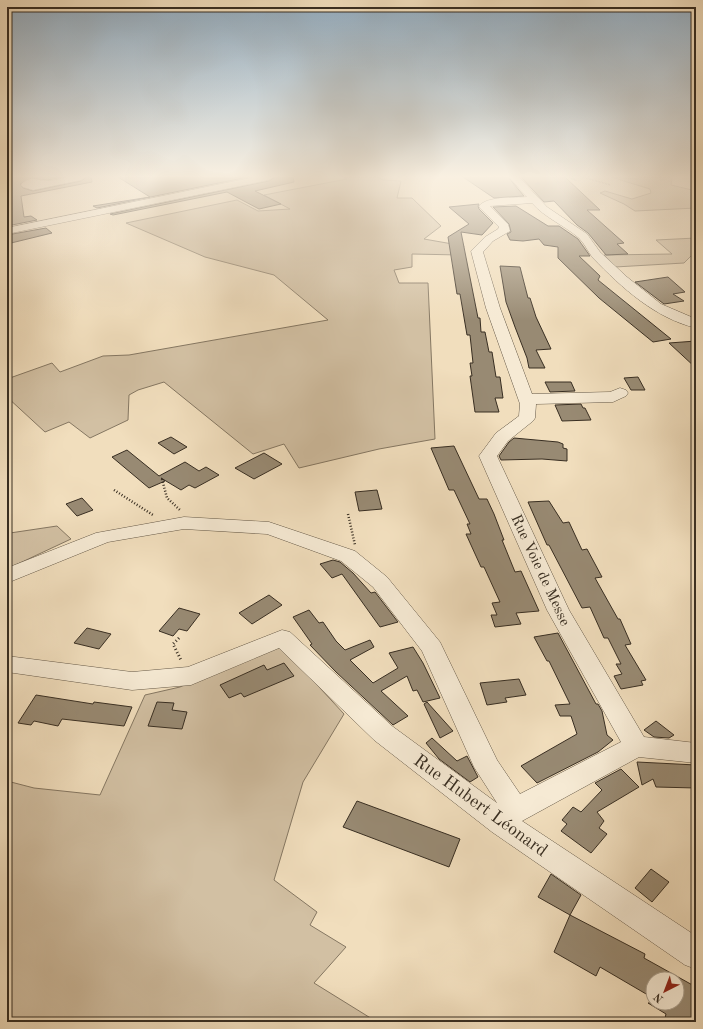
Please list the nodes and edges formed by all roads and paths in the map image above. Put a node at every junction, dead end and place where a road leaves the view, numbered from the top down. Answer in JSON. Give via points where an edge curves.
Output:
{"nodes":[{"id":1,"x":36,"y":225,"type":"edge"},
{"id":2,"x":503,"y":225,"type":"edge"},
{"id":3,"x":567,"y":225,"type":"edge"},
{"id":4,"x":7,"y":231,"type":"edge"},
{"id":5,"x":696,"y":324,"type":"edge"},
{"id":6,"x":620,"y":393,"type":"dead end"},
{"id":7,"x":526,"y":399,"type":"junction"},
{"id":8,"x":162,"y":479,"type":"dead end"},
{"id":9,"x":114,"y":490,"type":"dead end"},
{"id":10,"x":348,"y":514,"type":"dead end"},
{"id":11,"x":193,"y":523,"type":"junction"},
{"id":12,"x":169,"y":525,"type":"junction"},
{"id":13,"x":354,"y":561,"type":"junction"},
{"id":14,"x":7,"y":576,"type":"edge"},
{"id":15,"x":7,"y":664,"type":"edge"},
{"id":16,"x":636,"y":746,"type":"junction"},
{"id":17,"x":696,"y":753,"type":"edge"},
{"id":18,"x":509,"y":816,"type":"junction"},
{"id":19,"x":696,"y":954,"type":"edge"}],
"edges":[{"from":1,"to":4,"type":"street"},
{"from":2,"to":7,"type":"street","name":"Rue Voie de Messe","via":[[504,231],[489,239],[477,251],[493,308]]},
{"from":3,"to":5,"type":"street","via":[[583,236],[596,254],[656,307]]},
{"from":6,"to":7,"type":"street","via":[[613,397]]},
{"from":7,"to":16,"type":"street","name":"Rue Voie de Messe","via":[[527,418],[502,437],[488,456],[558,610]]},
{"from":8,"to":11,"type":"path","via":[[167,498]]},
{"from":9,"to":12,"type":"path"},
{"from":10,"to":13,"type":"path","via":[[356,548]]},
{"from":11,"to":12,"type":"street"},
{"from":11,"to":13,"type":"street","via":[[269,528],[348,556]]},
{"from":12,"to":14,"type":"street","via":[[103,537]]},
{"from":13,"to":18,"type":"street","via":[[380,582],[432,648]]},
{"from":15,"to":18,"type":"street","name":"Rue Hubert Léonard","via":[[132,681],[191,676],[282,638],[383,733]]},
{"from":16,"to":17,"type":"street"},
{"from":16,"to":18,"type":"street"},
{"from":18,"to":19,"type":"street","name":"Rue Hubert Léonard"}]}
